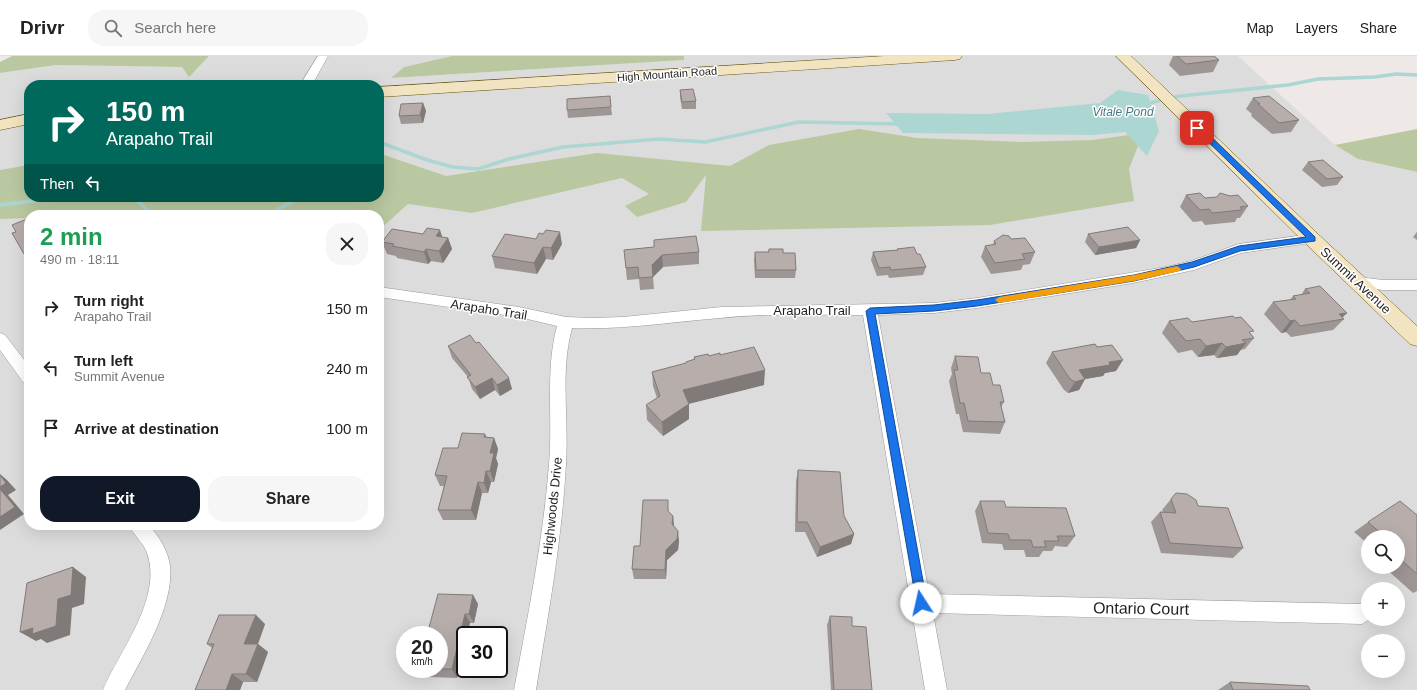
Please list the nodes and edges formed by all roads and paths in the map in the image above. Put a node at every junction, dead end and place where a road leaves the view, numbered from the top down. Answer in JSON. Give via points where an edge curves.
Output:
{"nodes":[{"id":1,"x":323,"y":56,"type":"edge"},
{"id":2,"x":955,"y":56,"type":"edge"},
{"id":3,"x":1123,"y":56,"type":"edge"},
{"id":4,"x":309,"y":80,"type":"edge"},
{"id":5,"x":384,"y":92,"type":"edge"},
{"id":6,"x":24,"y":120,"type":"edge"},
{"id":7,"x":0,"y":125,"type":"edge"},
{"id":8,"x":1312,"y":239,"type":"junction"},
{"id":9,"x":1358,"y":282,"type":"junction"},
{"id":10,"x":1417,"y":286,"type":"edge"},
{"id":11,"x":384,"y":293,"type":"edge"},
{"id":12,"x":870,"y":311,"type":"junction"},
{"id":13,"x":566,"y":322,"type":"junction"},
{"id":14,"x":1417,"y":338,"type":"edge"},
{"id":15,"x":0,"y":339,"type":"edge"},
{"id":16,"x":24,"y":371,"type":"edge"},
{"id":17,"x":142,"y":530,"type":"edge"},
{"id":18,"x":921,"y":603,"type":"junction"},
{"id":19,"x":1361,"y":614,"type":"edge"},
{"id":20,"x":114,"y":690,"type":"edge"},
{"id":21,"x":526,"y":690,"type":"edge"},
{"id":22,"x":936,"y":690,"type":"edge"}],
"edges":[{"from":1,"to":4,"type":"street"},
{"from":2,"to":5,"type":"main road","name":"High Mountain Road"},
{"from":3,"to":8,"type":"main road","name":"Summit Avenue"},
{"from":6,"to":7,"type":"main road"},
{"from":8,"to":9,"type":"main road","name":"Summit Avenue"},
{"from":8,"to":12,"type":"street","name":"Arapaho Trail","via":[[1239,249],[1187,266],[1134,278],[977,303]]},
{"from":9,"to":10,"type":"street"},
{"from":9,"to":14,"type":"main road","name":"Summit Avenue"},
{"from":11,"to":13,"type":"street","name":"Arapaho Trail","via":[[519,312]]},
{"from":12,"to":13,"type":"street","name":"Arapaho Trail","via":[[776,310],[722,312],[623,322]]},
{"from":12,"to":18,"type":"street"},
{"from":13,"to":21,"type":"street","name":"Highwoods Drive","via":[[558,361],[557,472]]},
{"from":15,"to":16,"type":"street"},
{"from":17,"to":20,"type":"street","via":[[156,550],[161,566],[160,585],[155,607]]},
{"from":18,"to":19,"type":"street","name":"Ontario Court"},
{"from":18,"to":22,"type":"street"}]}
